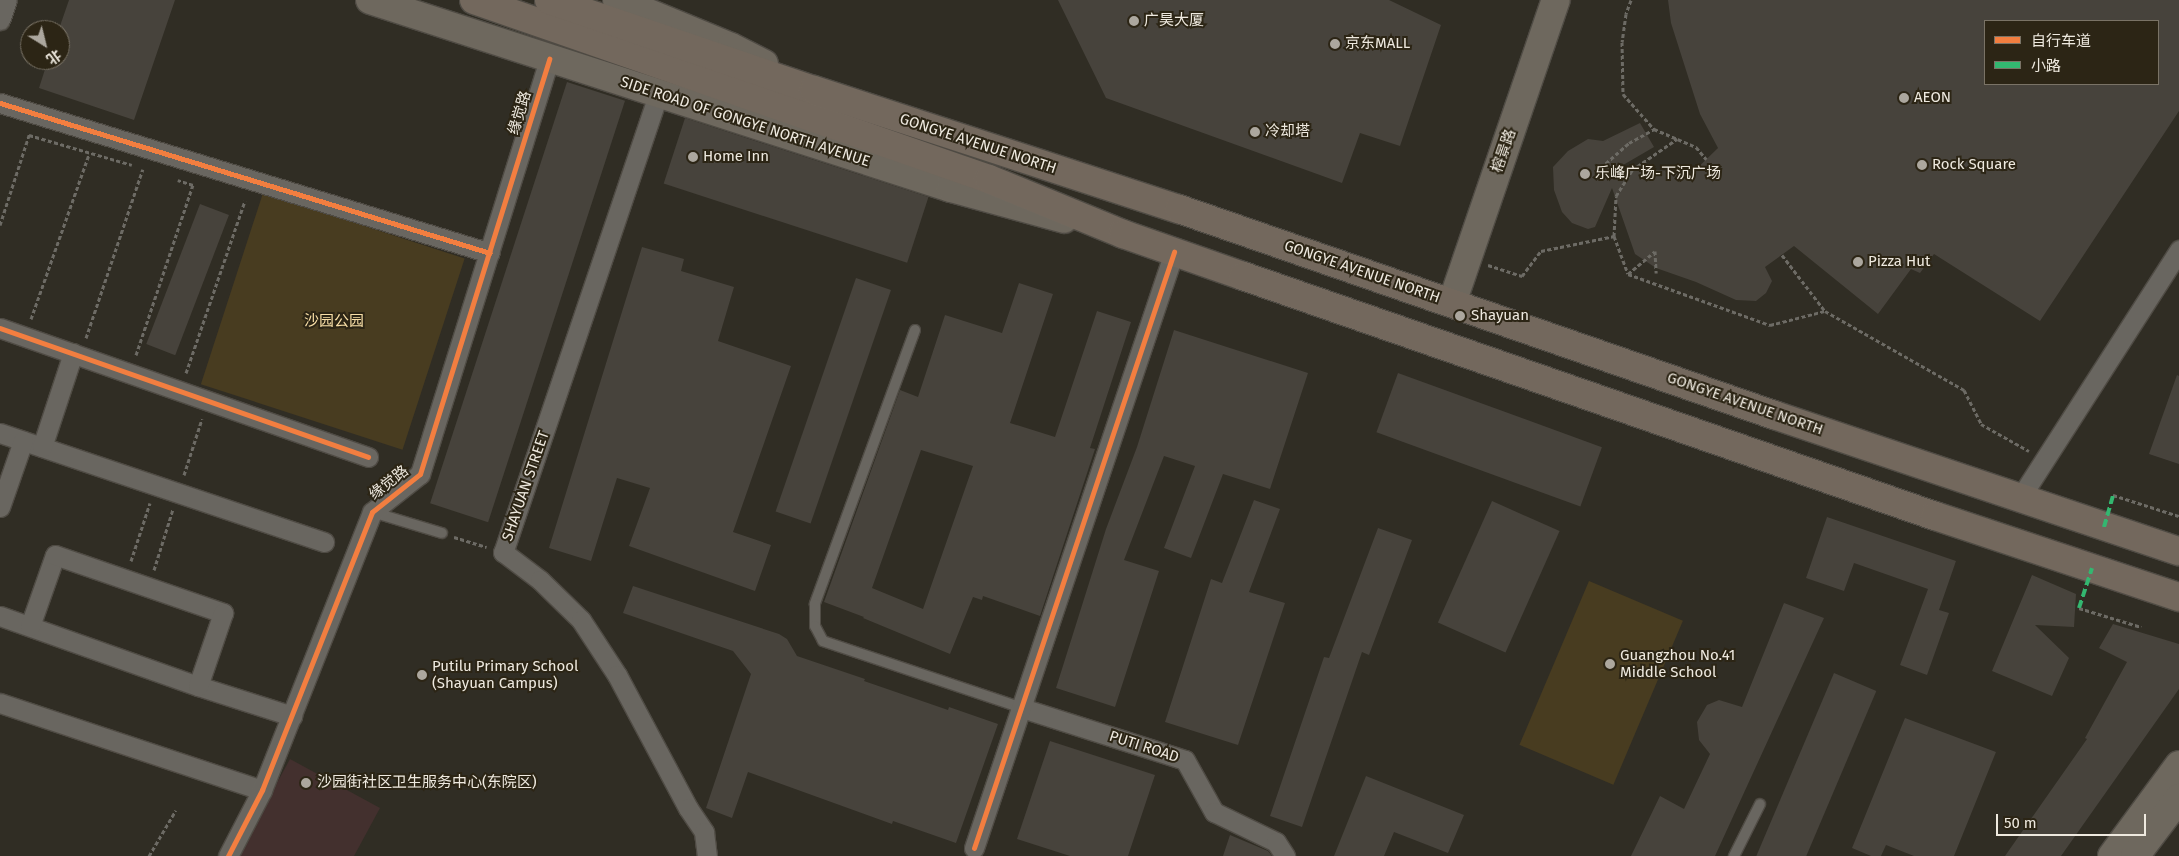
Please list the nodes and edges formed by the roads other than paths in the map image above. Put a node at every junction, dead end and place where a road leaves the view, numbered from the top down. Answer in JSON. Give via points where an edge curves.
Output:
{"nodes":[{"id":1,"x":7,"y":0,"type":"edge"},
{"id":2,"x":370,"y":0,"type":"edge"},
{"id":3,"x":474,"y":0,"type":"edge"},
{"id":4,"x":617,"y":0,"type":"edge"},
{"id":5,"x":1556,"y":0,"type":"edge"},
{"id":6,"x":560,"y":4,"type":"edge"},
{"id":7,"x":0,"y":20,"type":"edge"},
{"id":8,"x":549,"y":59,"type":"junction"},
{"id":9,"x":814,"y":90,"type":"junction"},
{"id":10,"x":658,"y":94,"type":"junction"},
{"id":11,"x":0,"y":103,"type":"edge"},
{"id":12,"x":1123,"y":234,"type":"junction"},
{"id":13,"x":2179,"y":250,"type":"edge"},
{"id":14,"x":1174,"y":252,"type":"junction"},
{"id":15,"x":490,"y":254,"type":"junction"},
{"id":16,"x":1452,"y":303,"type":"junction"},
{"id":17,"x":0,"y":328,"type":"edge"},
{"id":18,"x":915,"y":330,"type":"dead end"},
{"id":19,"x":76,"y":354,"type":"junction"},
{"id":20,"x":0,"y":433,"type":"edge"},
{"id":21,"x":23,"y":441,"type":"junction"},
{"id":22,"x":42,"y":447,"type":"junction"},
{"id":23,"x":368,"y":457,"type":"dead end"},
{"id":24,"x":2020,"y":498,"type":"junction"},
{"id":25,"x":0,"y":508,"type":"edge"},
{"id":26,"x":372,"y":512,"type":"junction"},
{"id":27,"x":442,"y":533,"type":"road end"},
{"id":28,"x":324,"y":542,"type":"dead end"},
{"id":29,"x":2179,"y":551,"type":"edge"},
{"id":30,"x":2179,"y":597,"type":"edge"},
{"id":31,"x":0,"y":616,"type":"edge"},
{"id":32,"x":30,"y":626,"type":"junction"},
{"id":33,"x":198,"y":686,"type":"junction"},
{"id":34,"x":0,"y":703,"type":"edge"},
{"id":35,"x":1022,"y":708,"type":"junction"},
{"id":36,"x":292,"y":716,"type":"junction"},
{"id":37,"x":2179,"y":765,"type":"edge"},
{"id":38,"x":262,"y":790,"type":"junction"},
{"id":39,"x":2179,"y":798,"type":"edge"},
{"id":40,"x":1760,"y":804,"type":"dead end"},
{"id":41,"x":974,"y":848,"type":"dead end"},
{"id":42,"x":228,"y":856,"type":"edge"},
{"id":43,"x":708,"y":856,"type":"edge"},
{"id":44,"x":1285,"y":856,"type":"edge"},
{"id":45,"x":1734,"y":856,"type":"edge"},
{"id":46,"x":2112,"y":856,"type":"edge"},
{"id":47,"x":2135,"y":856,"type":"edge"}],
"edges":[{"from":1,"to":7,"type":"street"},
{"from":2,"to":8,"type":"main road","name":"SIDE ROAD OF GONGYE NORTH AVENUE"},
{"from":3,"to":12,"type":"main road","name":"GONGYE AVENUE NORTH","via":[[989,179]]},
{"from":4,"to":9,"type":"main road","via":[[730,47]]},
{"from":5,"to":16,"type":"main road","name":"榕景路"},
{"from":6,"to":9,"type":"main road","name":"GONGYE AVENUE NORTH"},
{"from":8,"to":10,"type":"main road","name":"SIDE ROAD OF GONGYE NORTH AVENUE"},
{"from":8,"to":15,"type":"street","name":"缘觉路"},
{"from":9,"to":16,"type":"main road","name":"GONGYE AVENUE NORTH","via":[[1179,209]]},
{"from":10,"to":12,"type":"main road","name":"SIDE ROAD OF GONGYE NORTH AVENUE","via":[[951,188]]},
{"from":10,"to":43,"type":"street","name":"SHAYUAN STREET","via":[[503,552],[540,580],[581,620],[617,675],[704,832]]},
{"from":11,"to":15,"type":"street"},
{"from":12,"to":14,"type":"main road","name":"GONGYE AVENUE NORTH"},
{"from":13,"to":24,"type":"street"},
{"from":14,"to":30,"type":"main road","name":"GONGYE AVENUE NORTH","via":[[1935,516]]},
{"from":14,"to":35,"type":"street"},
{"from":15,"to":26,"type":"street","name":"缘觉路","via":[[420,474]]},
{"from":16,"to":24,"type":"main road","name":"GONGYE AVENUE NORTH"},
{"from":17,"to":19,"type":"street"},
{"from":18,"to":35,"type":"lane","via":[[815,604],[815,626],[823,641]]},
{"from":19,"to":22,"type":"street"},
{"from":19,"to":23,"type":"street"},
{"from":20,"to":21,"type":"street"},
{"from":21,"to":22,"type":"street"},
{"from":21,"to":25,"type":"street"},
{"from":22,"to":28,"type":"street"},
{"from":24,"to":29,"type":"main road","name":"GONGYE AVENUE NORTH"},
{"from":26,"to":27,"type":"lane"},
{"from":26,"to":36,"type":"street","name":"缘觉路"},
{"from":31,"to":32,"type":"street"},
{"from":32,"to":33,"type":"street"},
{"from":32,"to":33,"type":"street","via":[[55,556],[223,613]]},
{"from":33,"to":36,"type":"street"},
{"from":34,"to":38,"type":"street"},
{"from":35,"to":41,"type":"street"},
{"from":35,"to":44,"type":"street","name":"PUTI ROAD","via":[[1185,760],[1214,812],[1276,842]]},
{"from":36,"to":38,"type":"street","name":"缘觉路"},
{"from":37,"to":46,"type":"main road"},
{"from":38,"to":42,"type":"street","name":"缘觉路"},
{"from":39,"to":47,"type":"main road"},
{"from":40,"to":45,"type":"lane"}]}
